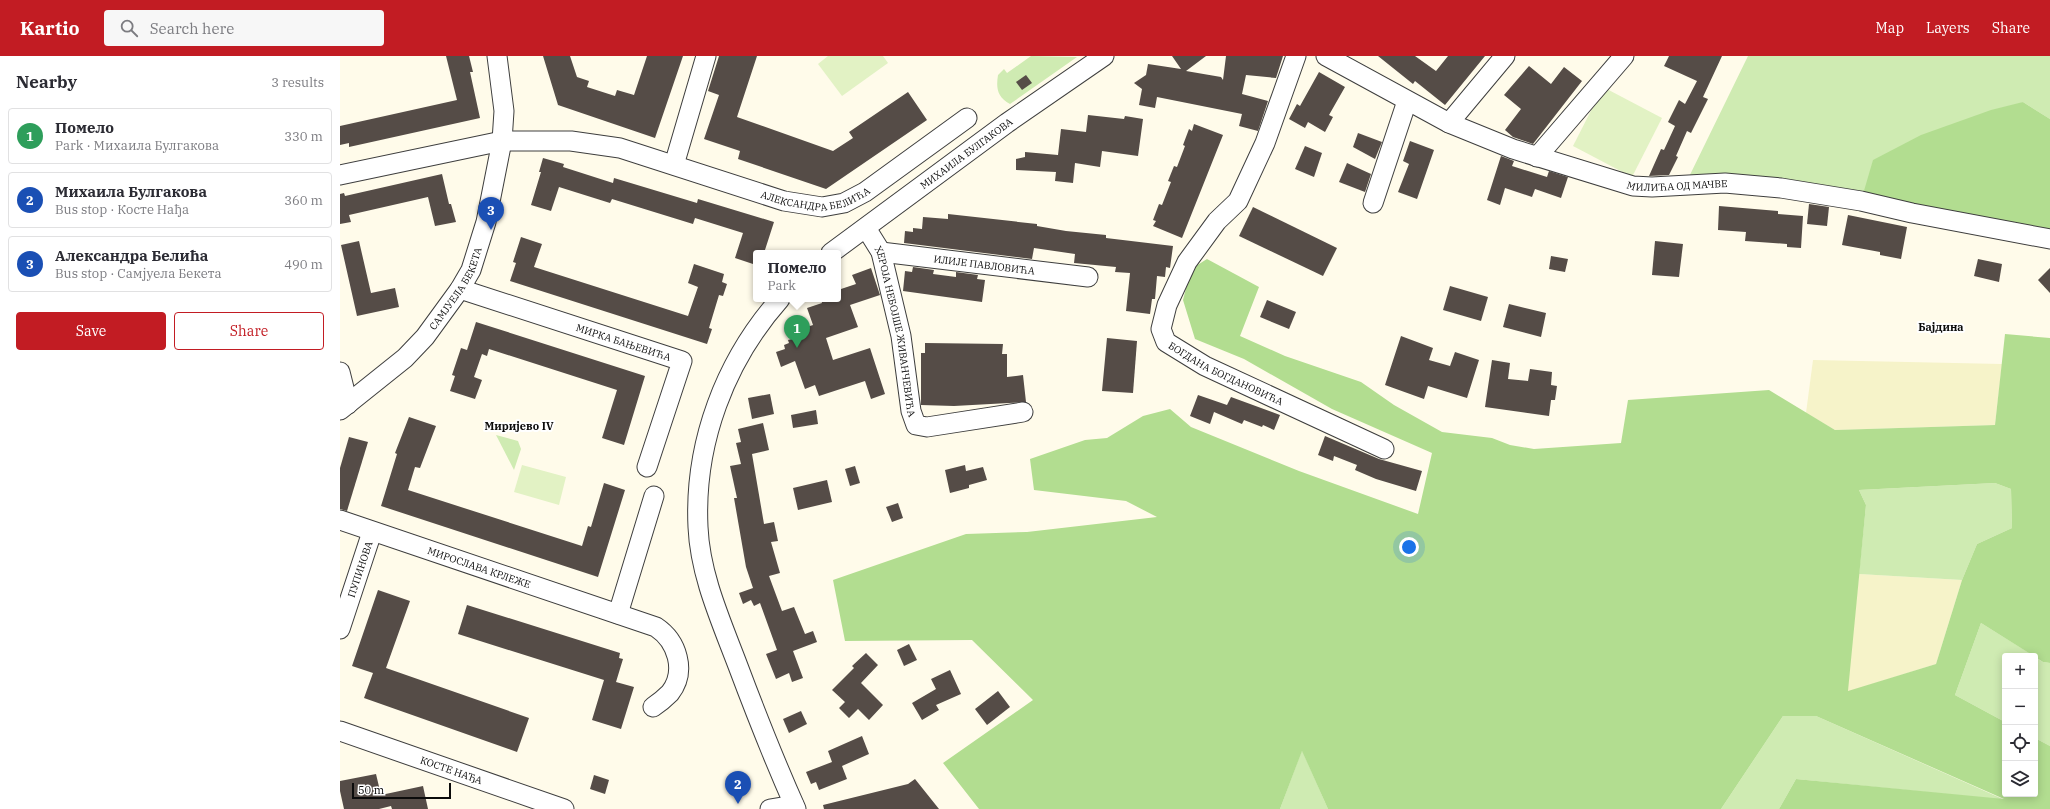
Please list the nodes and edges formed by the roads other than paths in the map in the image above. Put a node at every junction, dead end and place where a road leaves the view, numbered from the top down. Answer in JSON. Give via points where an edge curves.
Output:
{"nodes":[{"id":1,"x":497,"y":56,"type":"edge"},
{"id":2,"x":706,"y":56,"type":"edge"},
{"id":3,"x":1104,"y":56,"type":"edge"},
{"id":4,"x":1296,"y":56,"type":"edge"},
{"id":5,"x":1326,"y":56,"type":"edge"},
{"id":6,"x":1505,"y":56,"type":"edge"},
{"id":7,"x":1624,"y":56,"type":"edge"},
{"id":8,"x":1407,"y":101,"type":"junction"},
{"id":9,"x":967,"y":118,"type":"dead end"},
{"id":10,"x":1450,"y":123,"type":"junction"},
{"id":11,"x":502,"y":141,"type":"junction"},
{"id":12,"x":1537,"y":157,"type":"junction"},
{"id":13,"x":674,"y":165,"type":"junction"},
{"id":14,"x":340,"y":175,"type":"edge"},
{"id":15,"x":1373,"y":203,"type":"dead end"},
{"id":16,"x":866,"y":228,"type":"junction"},
{"id":17,"x":2050,"y":239,"type":"edge"},
{"id":18,"x":835,"y":250,"type":"edge"},
{"id":19,"x":881,"y":252,"type":"junction"},
{"id":20,"x":1088,"y":277,"type":"dead end"},
{"id":21,"x":460,"y":289,"type":"junction"},
{"id":22,"x":778,"y":302,"type":"edge"},
{"id":23,"x":340,"y":372,"type":"edge"},
{"id":24,"x":344,"y":407,"type":"edge"},
{"id":25,"x":1023,"y":412,"type":"dead end"},
{"id":26,"x":1384,"y":449,"type":"dead end"},
{"id":27,"x":647,"y":467,"type":"dead end"},
{"id":28,"x":654,"y":496,"type":"dead end"},
{"id":29,"x":340,"y":520,"type":"edge"},
{"id":30,"x":372,"y":532,"type":"junction"},
{"id":31,"x":618,"y":614,"type":"junction"},
{"id":32,"x":340,"y":629,"type":"edge"},
{"id":33,"x":653,"y":707,"type":"dead end"},
{"id":34,"x":340,"y":731,"type":"edge"},
{"id":35,"x":795,"y":807,"type":"edge"},
{"id":36,"x":564,"y":809,"type":"edge"},
{"id":37,"x":770,"y":809,"type":"edge"}],
"edges":[{"from":1,"to":11,"type":"street","name":"САМЈУЕЛА БЕКЕТА","via":[[504,111]]},
{"from":2,"to":13,"type":"street"},
{"from":3,"to":16,"type":"street","name":"МИХАИЛА БУЛГАКОВА","via":[[1007,123]]},
{"from":4,"to":26,"type":"street","name":"БОГДАНА БОГДАНОВИЋА","via":[[1265,144],[1238,200],[1217,221],[1186,262],[1167,304],[1161,329],[1166,342],[1205,366]]},
{"from":5,"to":8,"type":"street","name":"МИЛИЋА ОД МАЧВЕ"},
{"from":6,"to":10,"type":"street"},
{"from":7,"to":12,"type":"street"},
{"from":8,"to":10,"type":"street","name":"МИЛИЋА ОД МАЧВЕ"},
{"from":8,"to":15,"type":"street"},
{"from":9,"to":13,"type":"street","name":"АЛЕКСАНДРА БЕЛИЋА","via":[[879,184],[844,203],[834,205],[810,206],[784,201]]},
{"from":10,"to":12,"type":"street","name":"МИЛИЋА ОД МАЧВЕ"},
{"from":11,"to":13,"type":"street","name":"АЛЕКСАНДРА БЕЛИЋА","via":[[570,142],[620,148]]},
{"from":11,"to":14,"type":"street","name":"АЛЕКСАНДРА БЕЛИЋА"},
{"from":11,"to":21,"type":"street","name":"САМЈУЕЛА БЕКЕТА","via":[[480,244]]},
{"from":12,"to":17,"type":"street","name":"МИЛИЋА ОД МАЧВЕ","via":[[1642,187],[1725,183],[1781,188],[1861,201]]},
{"from":16,"to":18,"type":"street","name":"МИХАИЛА БУЛГАКОВА"},
{"from":16,"to":19,"type":"street","name":"ХЕРОЈА НЕБОЈШЕ ЖИВАНЧЕВИЋА"},
{"from":19,"to":20,"type":"street","name":"ИЛИЈЕ ПАВЛОВИЋА"},
{"from":19,"to":25,"type":"street","name":"ХЕРОЈА НЕБОЈШЕ ЖИВАНЧЕВИЋА","via":[[901,336],[911,411],[916,425],[927,427]]},
{"from":21,"to":24,"type":"street","name":"САМЈУЕЛА БЕКЕТА","via":[[405,358]]},
{"from":21,"to":27,"type":"street","name":"МИРКА БАЊЕВИЋА","via":[[682,362]]},
{"from":22,"to":35,"type":"street","via":[[747,342],[713,415],[703,451],[698,528],[704,565],[715,606]]},
{"from":23,"to":24,"type":"street"},
{"from":28,"to":31,"type":"street"},
{"from":29,"to":30,"type":"street","name":"МИРОСЛАВА КРЛЕЖЕ"},
{"from":30,"to":31,"type":"street","name":"МИРОСЛАВА КРЛЕЖЕ"},
{"from":30,"to":32,"type":"street","name":"ПУПИНОВА"},
{"from":31,"to":33,"type":"street","name":"МИРОСЛАВА КРЛЕЖЕ","via":[[656,627],[663,632],[674,648],[678,667],[675,686]]},
{"from":34,"to":36,"type":"street","name":"КОСТЕ НАЂА"},
{"from":35,"to":37,"type":"street"}]}
